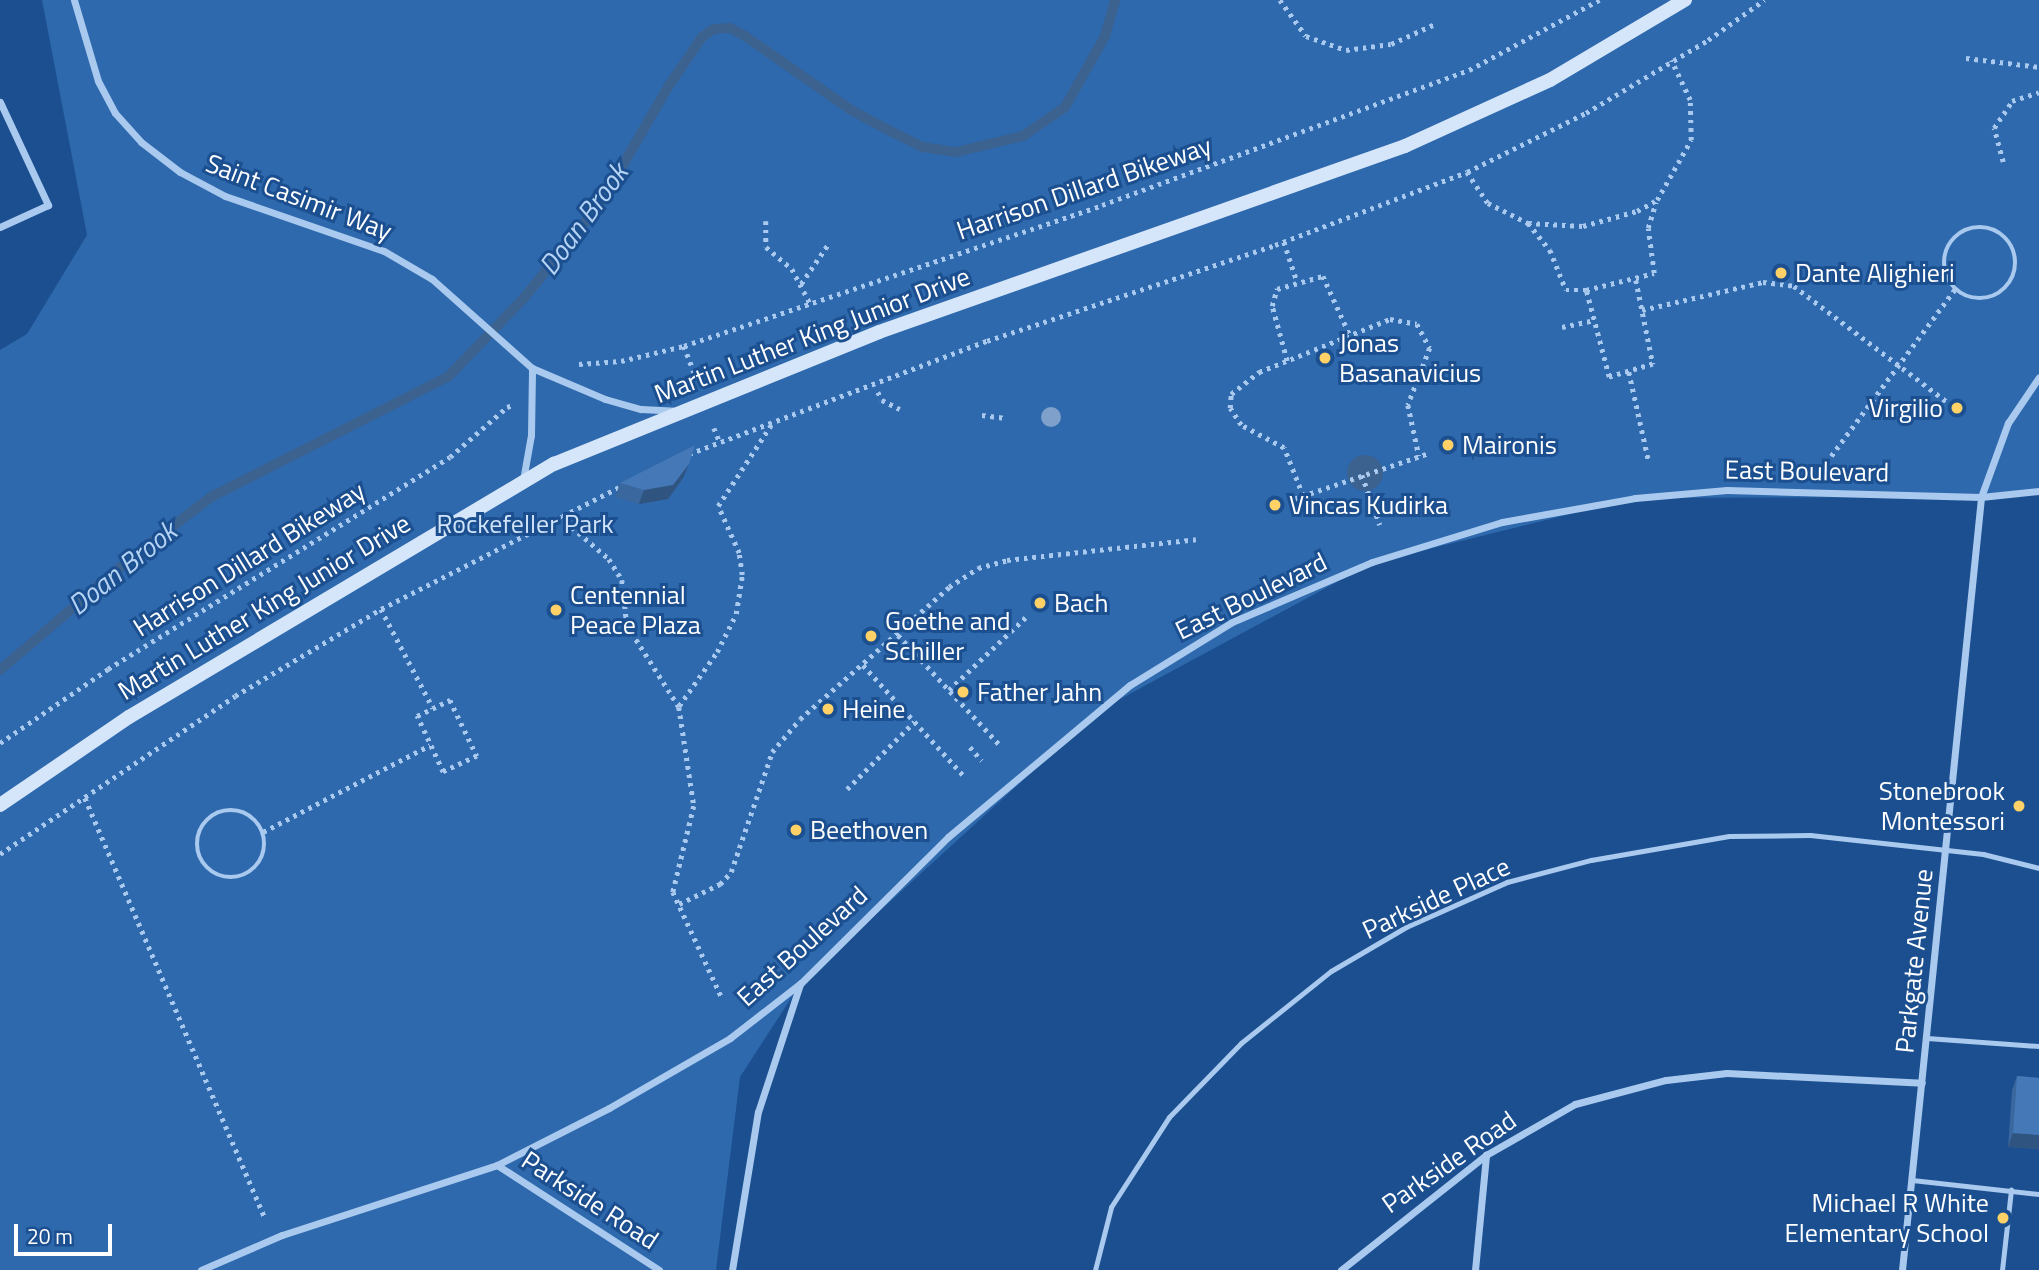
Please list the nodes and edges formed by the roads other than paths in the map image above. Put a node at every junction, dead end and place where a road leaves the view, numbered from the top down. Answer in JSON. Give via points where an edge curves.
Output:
{"nodes":[{"id":1,"x":74,"y":0,"type":"edge"},
{"id":2,"x":1685,"y":0,"type":"edge"},
{"id":3,"x":0,"y":102,"type":"edge"},
{"id":4,"x":0,"y":227,"type":"edge"},
{"id":5,"x":532,"y":368,"type":"junction"},
{"id":6,"x":2039,"y":377,"type":"edge"},
{"id":7,"x":680,"y":411,"type":"junction"},
{"id":8,"x":523,"y":481,"type":"junction"},
{"id":9,"x":2039,"y":491,"type":"edge"},
{"id":10,"x":1981,"y":497,"type":"junction"},
{"id":11,"x":0,"y":805,"type":"edge"},
{"id":12,"x":1946,"y":851,"type":"junction"},
{"id":13,"x":2039,"y":868,"type":"edge"},
{"id":14,"x":801,"y":984,"type":"junction"},
{"id":15,"x":1927,"y":1038,"type":"junction"},
{"id":16,"x":2039,"y":1046,"type":"edge"},
{"id":17,"x":1922,"y":1083,"type":"junction"},
{"id":18,"x":1486,"y":1155,"type":"junction"},
{"id":19,"x":497,"y":1166,"type":"junction"},
{"id":20,"x":1912,"y":1180,"type":"junction"},
{"id":21,"x":2011,"y":1191,"type":"junction"},
{"id":22,"x":2039,"y":1194,"type":"edge"},
{"id":23,"x":201,"y":1270,"type":"edge"},
{"id":24,"x":659,"y":1270,"type":"edge"},
{"id":25,"x":732,"y":1270,"type":"edge"},
{"id":26,"x":1095,"y":1270,"type":"edge"},
{"id":27,"x":1340,"y":1270,"type":"edge"},
{"id":28,"x":1475,"y":1270,"type":"edge"},
{"id":29,"x":1902,"y":1270,"type":"edge"},
{"id":30,"x":2002,"y":1270,"type":"edge"}],
"edges":[{"from":1,"to":5,"type":"street","name":"Saint Casimir Way","via":[[98,81],[115,113],[141,142],[180,172],[225,196],[384,251],[454,297]]},
{"from":2,"to":7,"type":"main road","name":"Martin Luther King Junior Drive","via":[[1550,80],[1405,146],[879,332]]},
{"from":3,"to":4,"type":"street","via":[[48,205]]},
{"from":5,"to":7,"type":"street","name":"Saint Casimir Way","via":[[605,399],[642,409]]},
{"from":5,"to":8,"type":"street","via":[[531,435]]},
{"from":6,"to":10,"type":"street","name":"Parkgate Avenue","via":[[2008,423]]},
{"from":7,"to":8,"type":"main road","name":"Martin Luther King Junior Drive"},
{"from":8,"to":11,"type":"main road","name":"Martin Luther King Junior Drive","via":[[129,717]]},
{"from":9,"to":10,"type":"street","name":"East Boulevard"},
{"from":10,"to":12,"type":"street","name":"Parkgate Avenue"},
{"from":10,"to":14,"type":"street","name":"East Boulevard","via":[[1782,489],[1635,498],[1502,522],[1372,562],[1232,622],[1130,685],[948,837]]},
{"from":12,"to":13,"type":"lane","name":"Parkside Place"},
{"from":12,"to":15,"type":"street","name":"Parkgate Avenue"},
{"from":12,"to":26,"type":"lane","name":"Parkside Place","via":[[1811,835],[1729,836],[1591,860],[1507,882],[1406,927],[1331,971],[1241,1043],[1169,1117],[1111,1207]]},
{"from":14,"to":19,"type":"street","name":"East Boulevard","via":[[730,1038]]},
{"from":14,"to":25,"type":"street","via":[[758,1112]]},
{"from":15,"to":16,"type":"lane"},
{"from":15,"to":17,"type":"street","name":"Parkgate Avenue"},
{"from":17,"to":18,"type":"street","name":"Parkside Road","via":[[1759,1073],[1666,1080],[1575,1104]]},
{"from":17,"to":20,"type":"street","name":"Parkgate Avenue"},
{"from":18,"to":27,"type":"street","name":"Parkside Road"},
{"from":18,"to":28,"type":"street"},
{"from":19,"to":23,"type":"street","name":"East Boulevard","via":[[282,1235]]},
{"from":19,"to":24,"type":"street","name":"Parkside Road"},
{"from":20,"to":21,"type":"lane"},
{"from":20,"to":29,"type":"street","name":"Parkgate Avenue"},
{"from":21,"to":22,"type":"lane"},
{"from":21,"to":30,"type":"lane"}]}
